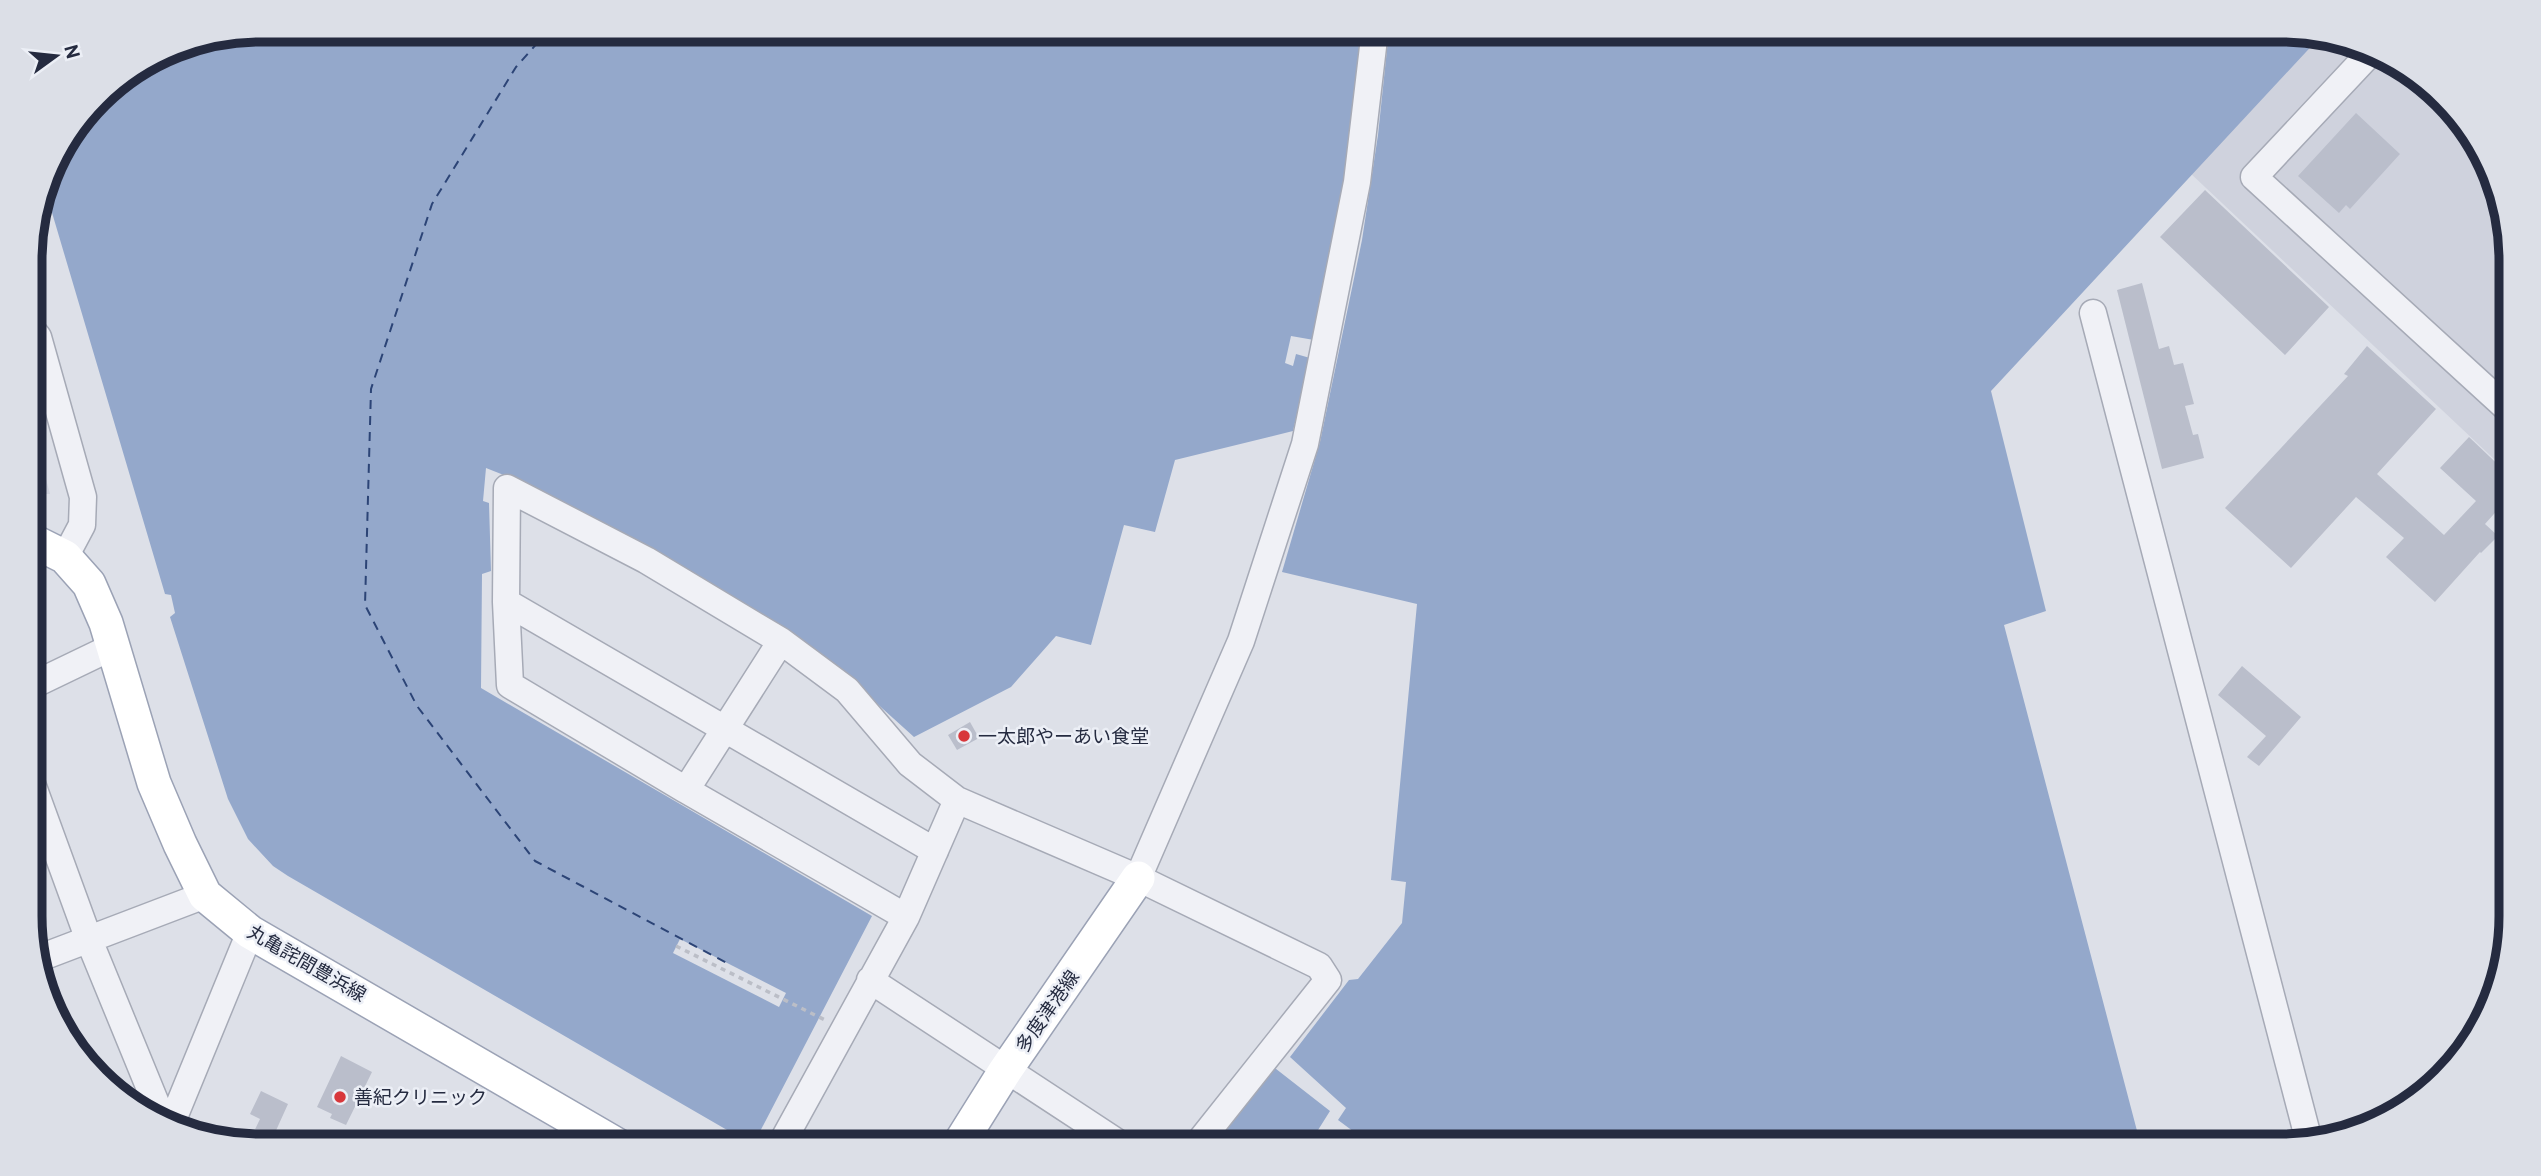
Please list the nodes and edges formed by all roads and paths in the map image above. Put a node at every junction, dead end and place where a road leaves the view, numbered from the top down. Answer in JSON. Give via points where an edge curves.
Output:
{"nodes":[{"id":1,"x":1374,"y":42,"type":"edge"},
{"id":2,"x":2364,"y":59,"type":"edge"},
{"id":3,"x":2092,"y":313,"type":"dead end"},
{"id":4,"x":42,"y":351,"type":"edge"},
{"id":5,"x":2499,"y":401,"type":"edge"},
{"id":6,"x":42,"y":546,"type":"edge"},
{"id":7,"x":65,"y":557,"type":"junction"},
{"id":8,"x":506,"y":602,"type":"junction"},
{"id":9,"x":781,"y":641,"type":"junction"},
{"id":10,"x":112,"y":647,"type":"junction"},
{"id":11,"x":42,"y":681,"type":"edge"},
{"id":12,"x":725,"y":729,"type":"junction"},
{"id":13,"x":686,"y":790,"type":"junction"},
{"id":14,"x":957,"y":800,"type":"junction"},
{"id":15,"x":42,"y":809,"type":"edge"},
{"id":16,"x":934,"y":851,"type":"junction"},
{"id":17,"x":1138,"y":878,"type":"junction"},
{"id":18,"x":205,"y":895,"type":"junction"},
{"id":19,"x":906,"y":917,"type":"junction"},
{"id":20,"x":250,"y":932,"type":"junction"},
{"id":21,"x":89,"y":940,"type":"junction"},
{"id":22,"x":677,"y":946,"type":"dead end"},
{"id":23,"x":46,"y":956,"type":"edge"},
{"id":24,"x":870,"y":980,"type":"junction"},
{"id":25,"x":827,"y":1021,"type":"dead end"},
{"id":26,"x":1005,"y":1071,"type":"junction"},
{"id":27,"x":158,"y":1108,"type":"edge"},
{"id":28,"x":175,"y":1116,"type":"edge"},
{"id":29,"x":2307,"y":1132,"type":"edge"},
{"id":30,"x":598,"y":1134,"type":"edge"},
{"id":31,"x":787,"y":1134,"type":"edge"},
{"id":32,"x":966,"y":1134,"type":"edge"},
{"id":33,"x":1104,"y":1134,"type":"edge"},
{"id":34,"x":1206,"y":1134,"type":"edge"}],
"edges":[{"from":1,"to":17,"type":"street","via":[[1357,182],[1305,444],[1241,641]]},
{"from":2,"to":5,"type":"street","via":[[2254,177]]},
{"from":3,"to":29,"type":"street"},
{"from":4,"to":7,"type":"street","via":[[83,497],[82,525]]},
{"from":6,"to":7,"type":"main road","name":"丸亀詫間豊浜線"},
{"from":7,"to":10,"type":"main road","name":"丸亀詫間豊浜線","via":[[89,583]]},
{"from":8,"to":9,"type":"street","via":[[507,488],[646,560]]},
{"from":8,"to":12,"type":"street"},
{"from":8,"to":13,"type":"street","via":[[510,685]]},
{"from":9,"to":12,"type":"street"},
{"from":9,"to":14,"type":"street","via":[[847,690],[910,764]]},
{"from":10,"to":11,"type":"street"},
{"from":10,"to":18,"type":"main road","name":"丸亀詫間豊浜線","via":[[154,783]]},
{"from":12,"to":13,"type":"street"},
{"from":12,"to":16,"type":"street"},
{"from":13,"to":19,"type":"street"},
{"from":14,"to":16,"type":"street"},
{"from":14,"to":17,"type":"street"},
{"from":15,"to":21,"type":"street"},
{"from":16,"to":19,"type":"street"},
{"from":17,"to":26,"type":"main road","name":"多度津港線"},
{"from":17,"to":34,"type":"street","via":[[1319,966],[1328,980]]},
{"from":18,"to":20,"type":"main road","name":"丸亀詫間豊浜線"},
{"from":18,"to":21,"type":"street"},
{"from":19,"to":24,"type":"street"},
{"from":20,"to":28,"type":"street"},
{"from":20,"to":30,"type":"main road","name":"丸亀詫間豊浜線"},
{"from":21,"to":23,"type":"street"},
{"from":21,"to":27,"type":"street"},
{"from":22,"to":25,"type":"path"},
{"from":24,"to":26,"type":"street"},
{"from":24,"to":31,"type":"street"},
{"from":26,"to":32,"type":"main road","name":"多度津港線"},
{"from":26,"to":33,"type":"street"}]}
